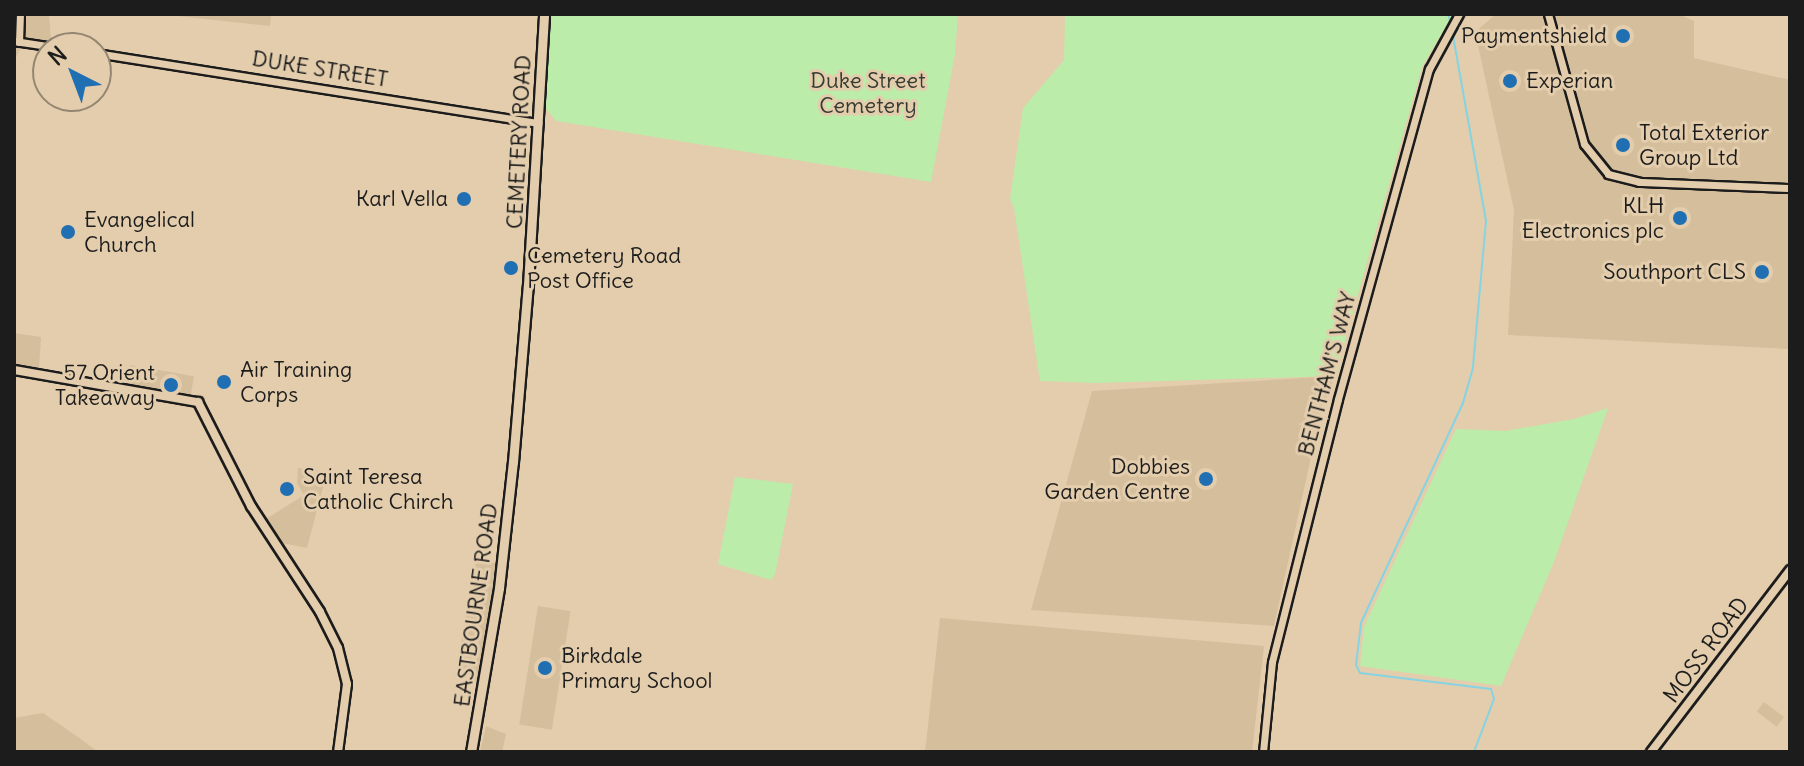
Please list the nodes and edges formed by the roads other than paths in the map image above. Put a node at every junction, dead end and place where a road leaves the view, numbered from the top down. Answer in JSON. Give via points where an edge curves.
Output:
{"nodes":[{"id":1,"x":20,"y":14,"type":"edge"},
{"id":2,"x":544,"y":14,"type":"edge"},
{"id":3,"x":1548,"y":14,"type":"edge"},
{"id":4,"x":1456,"y":18,"type":"edge"},
{"id":5,"x":16,"y":41,"type":"edge"},
{"id":6,"x":112,"y":56,"type":"edge"},
{"id":7,"x":539,"y":123,"type":"junction"},
{"id":8,"x":1790,"y":188,"type":"edge"},
{"id":9,"x":14,"y":370,"type":"edge"},
{"id":10,"x":513,"y":462,"type":"joint"},
{"id":11,"x":1790,"y":570,"type":"edge"},
{"id":12,"x":338,"y":752,"type":"edge"},
{"id":13,"x":471,"y":752,"type":"edge"},
{"id":14,"x":1263,"y":752,"type":"edge"},
{"id":15,"x":1651,"y":752,"type":"edge"}],
"edges":[{"from":1,"to":5,"type":"street"},
{"from":2,"to":7,"type":"main road","name":"CEMETERY ROAD"},
{"from":3,"to":8,"type":"street","via":[[1584,144],[1608,174],[1639,182]]},
{"from":4,"to":14,"type":"street","name":"BENTHAM'S WAY","via":[[1429,69],[1338,399],[1272,662]]},
{"from":6,"to":7,"type":"street","name":"DUKE STREET"},
{"from":7,"to":10,"type":"main road","name":"CEMETERY ROAD"},
{"from":9,"to":12,"type":"main road","via":[[198,402],[251,506],[338,648],[347,684]]},
{"from":10,"to":13,"type":"main road","name":"EASTBOURNE ROAD","via":[[499,588]]},
{"from":11,"to":15,"type":"main road","name":"MOSS ROAD"}]}
